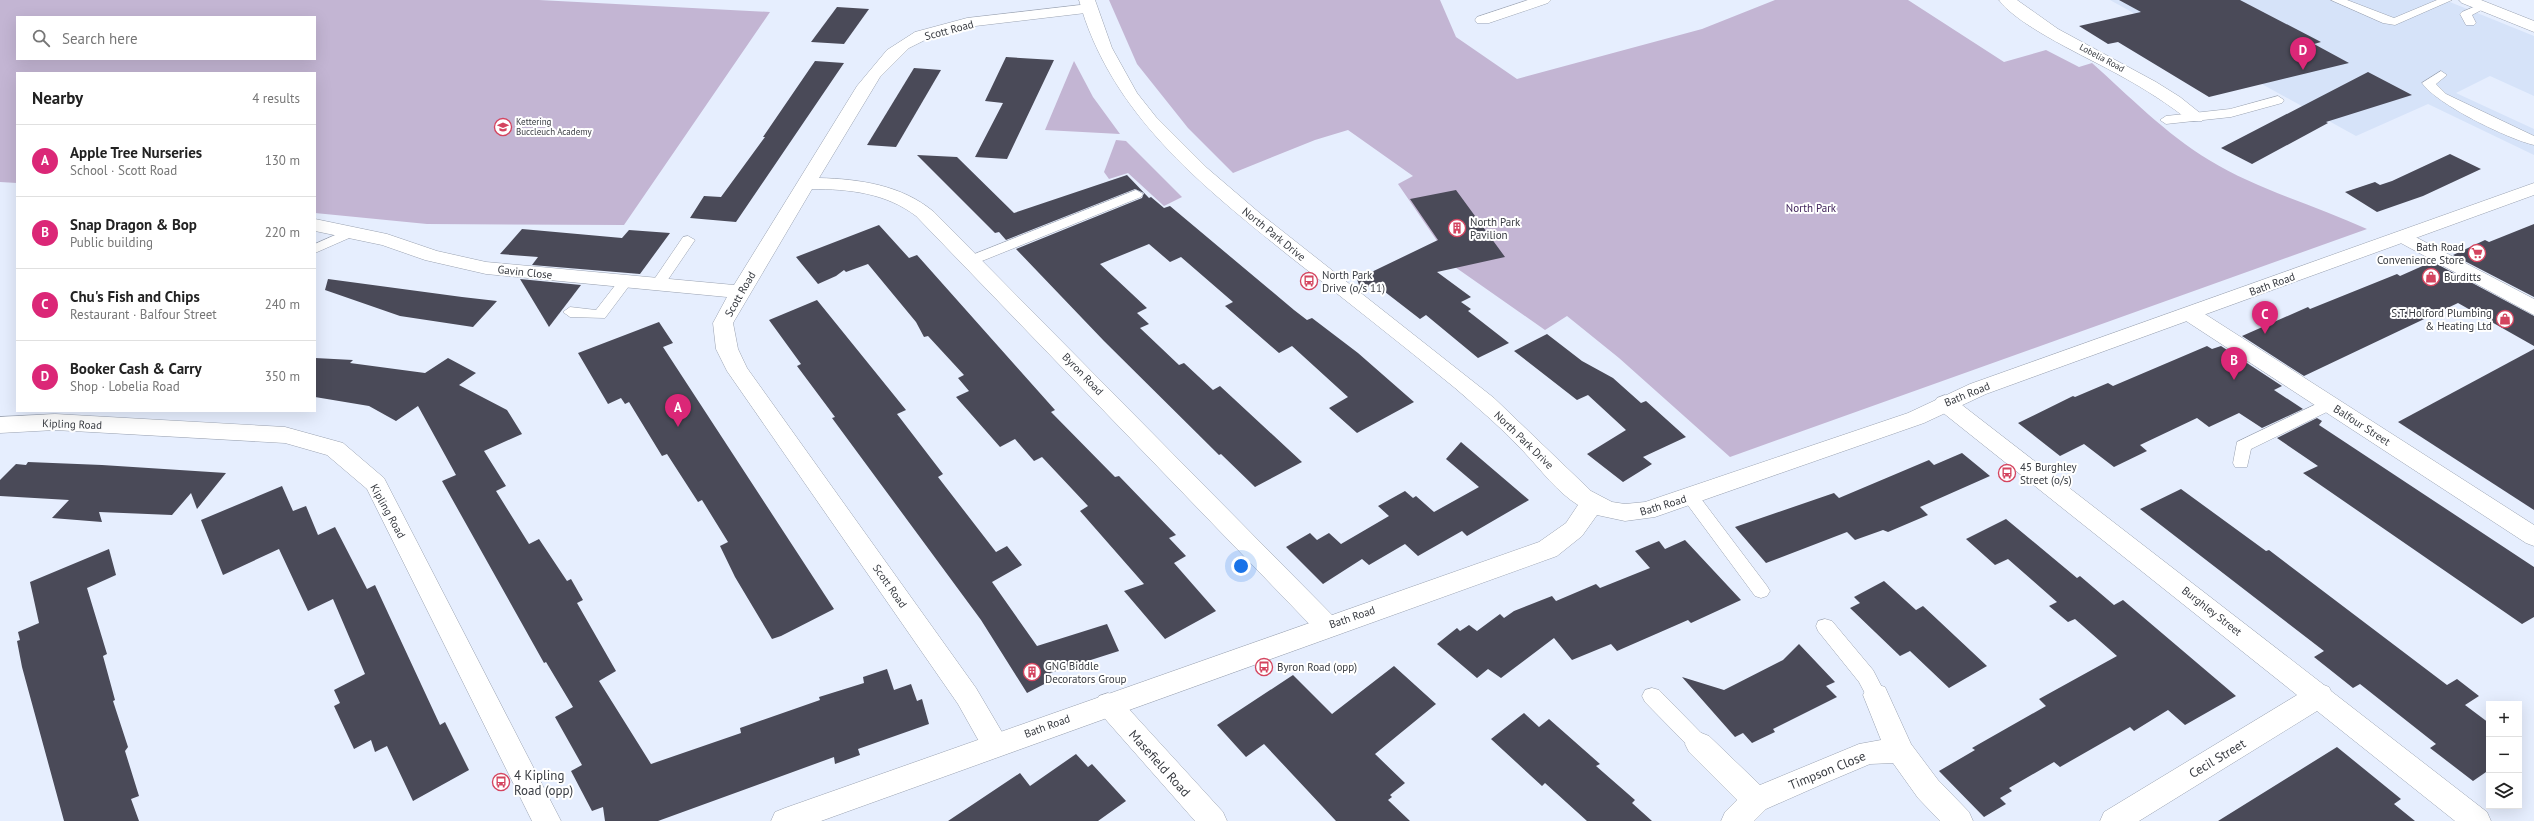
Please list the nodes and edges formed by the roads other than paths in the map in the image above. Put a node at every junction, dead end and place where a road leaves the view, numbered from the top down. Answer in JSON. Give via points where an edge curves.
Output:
{"nodes":[{"id":1,"x":1543,"y":0,"type":"edge"},
{"id":2,"x":2007,"y":0,"type":"edge"},
{"id":3,"x":2337,"y":0,"type":"edge"},
{"id":4,"x":2446,"y":0,"type":"edge"},
{"id":5,"x":2467,"y":0,"type":"edge"},
{"id":6,"x":1088,"y":4,"type":"edge"},
{"id":7,"x":2483,"y":6,"type":"junction"},
{"id":8,"x":1483,"y":20,"type":"dead end"},
{"id":9,"x":2470,"y":23,"type":"dead end"},
{"id":10,"x":2534,"y":27,"type":"edge"},
{"id":11,"x":2441,"y":75,"type":"dead end"},
{"id":12,"x":2278,"y":100,"type":"dead end"},
{"id":13,"x":2196,"y":117,"type":"junction"},
{"id":14,"x":2166,"y":120,"type":"dead end"},
{"id":15,"x":2534,"y":141,"type":"edge"},
{"id":16,"x":806,"y":183,"type":"junction"},
{"id":17,"x":2534,"y":189,"type":"edge"},
{"id":18,"x":1136,"y":194,"type":"dead end"},
{"id":19,"x":316,"y":225,"type":"edge"},
{"id":20,"x":351,"y":232,"type":"junction"},
{"id":21,"x":2404,"y":237,"type":"junction"},
{"id":22,"x":688,"y":240,"type":"dead end"},
{"id":23,"x":316,"y":249,"type":"edge"},
{"id":24,"x":972,"y":260,"type":"junction"},
{"id":25,"x":625,"y":282,"type":"junction"},
{"id":26,"x":658,"y":284,"type":"junction"},
{"id":27,"x":740,"y":292,"type":"junction"},
{"id":28,"x":2534,"y":308,"type":"edge"},
{"id":29,"x":570,"y":312,"type":"dead end"},
{"id":30,"x":2190,"y":314,"type":"junction"},
{"id":31,"x":1945,"y":403,"type":"junction"},
{"id":32,"x":2329,"y":404,"type":"junction"},
{"id":33,"x":0,"y":425,"type":"edge"},
{"id":34,"x":2241,"y":463,"type":"dead end"},
{"id":35,"x":1690,"y":496,"type":"junction"},
{"id":36,"x":1591,"y":502,"type":"junction"},
{"id":37,"x":2534,"y":537,"type":"edge"},
{"id":38,"x":1761,"y":591,"type":"dead end"},
{"id":39,"x":1327,"y":626,"type":"junction"},
{"id":40,"x":1825,"y":626,"type":"dead end"},
{"id":41,"x":1876,"y":695,"type":"joint"},
{"id":42,"x":2320,"y":695,"type":"junction"},
{"id":43,"x":1652,"y":696,"type":"dead end"},
{"id":44,"x":1108,"y":704,"type":"junction"},
{"id":45,"x":995,"y":744,"type":"junction"},
{"id":46,"x":1699,"y":744,"type":"joint"},
{"id":47,"x":1900,"y":751,"type":"junction"},
{"id":48,"x":1756,"y":800,"type":"junction"},
{"id":49,"x":547,"y":821,"type":"edge"},
{"id":50,"x":784,"y":821,"type":"edge"},
{"id":51,"x":1213,"y":821,"type":"edge"},
{"id":52,"x":1735,"y":821,"type":"edge"},
{"id":53,"x":1959,"y":821,"type":"edge"},
{"id":54,"x":2114,"y":821,"type":"edge"},
{"id":55,"x":2477,"y":821,"type":"edge"}],
"edges":[{"from":1,"to":8,"type":"street"},
{"from":2,"to":13,"type":"street","name":"Lobelia Road","via":[[2040,25],[2156,87]]},
{"from":3,"to":4,"type":"lane","via":[[2395,22]]},
{"from":5,"to":7,"type":"street"},
{"from":6,"to":16,"type":"street","name":"Scott Road","via":[[964,24],[933,31],[904,44],[881,64]]},
{"from":6,"to":36,"type":"street","name":"North Park Drive","via":[[1104,46],[1128,91],[1148,119],[1173,145],[1217,188],[1486,403],[1538,451],[1570,486]]},
{"from":7,"to":9,"type":"lane","via":[[2466,14]]},
{"from":7,"to":10,"type":"street"},
{"from":11,"to":15,"type":"lane","via":[[2428,83],[2442,97]]},
{"from":12,"to":13,"type":"lane","via":[[2231,113]]},
{"from":13,"to":14,"type":"lane"},
{"from":16,"to":24,"type":"street","name":"Byron Road","via":[[865,188],[899,197],[919,208]]},
{"from":16,"to":27,"type":"street","name":"Scott Road"},
{"from":17,"to":21,"type":"street","name":"Bath Road"},
{"from":18,"to":24,"type":"lane"},
{"from":19,"to":20,"type":"street","name":"Gavin Close"},
{"from":20,"to":23,"type":"lane"},
{"from":20,"to":25,"type":"street","name":"Gavin Close","via":[[387,240],[432,256],[486,268]]},
{"from":21,"to":28,"type":"street"},
{"from":21,"to":30,"type":"street","name":"Bath Road"},
{"from":22,"to":26,"type":"lane"},
{"from":24,"to":39,"type":"street","name":"Byron Road"},
{"from":25,"to":26,"type":"street","name":"Gavin Close"},
{"from":25,"to":29,"type":"lane","via":[[600,315]]},
{"from":26,"to":27,"type":"street","name":"Gavin Close"},
{"from":27,"to":45,"type":"street","name":"Scott Road","via":[[723,323],[727,349],[738,372],[967,696]]},
{"from":30,"to":31,"type":"street","name":"Bath Road"},
{"from":30,"to":32,"type":"street","name":"Balfour Street"},
{"from":31,"to":35,"type":"street","name":"Bath Road","via":[[1916,418]]},
{"from":31,"to":42,"type":"street","name":"Burghley Street"},
{"from":32,"to":34,"type":"lane","via":[[2243,446]]},
{"from":32,"to":37,"type":"street","name":"Balfour Street"},
{"from":33,"to":49,"type":"street","name":"Kipling Road","via":[[55,422],[285,435],[335,449],[376,484]]},
{"from":35,"to":36,"type":"street","name":"Bath Road","via":[[1634,514],[1614,511]]},
{"from":35,"to":38,"type":"lane"},
{"from":36,"to":39,"type":"street","name":"Bath Road","via":[[1586,516],[1569,536],[1548,549]]},
{"from":39,"to":44,"type":"street","name":"Bath Road"},
{"from":40,"to":41,"type":"lane","via":[[1866,676]]},
{"from":41,"to":47,"type":"street"},
{"from":42,"to":54,"type":"street","name":"Cecil Street"},
{"from":42,"to":55,"type":"street","name":"Burghley Street"},
{"from":43,"to":46,"type":"lane"},
{"from":44,"to":45,"type":"street","name":"Bath Road"},
{"from":44,"to":51,"type":"street","name":"Masefield Road"},
{"from":45,"to":50,"type":"street","name":"Bath Road"},
{"from":46,"to":48,"type":"street"},
{"from":47,"to":48,"type":"street","name":"Timpson Close","via":[[1869,752]]},
{"from":47,"to":53,"type":"street","via":[[1928,789]]},
{"from":48,"to":52,"type":"street","name":"Timpson Close"}]}
